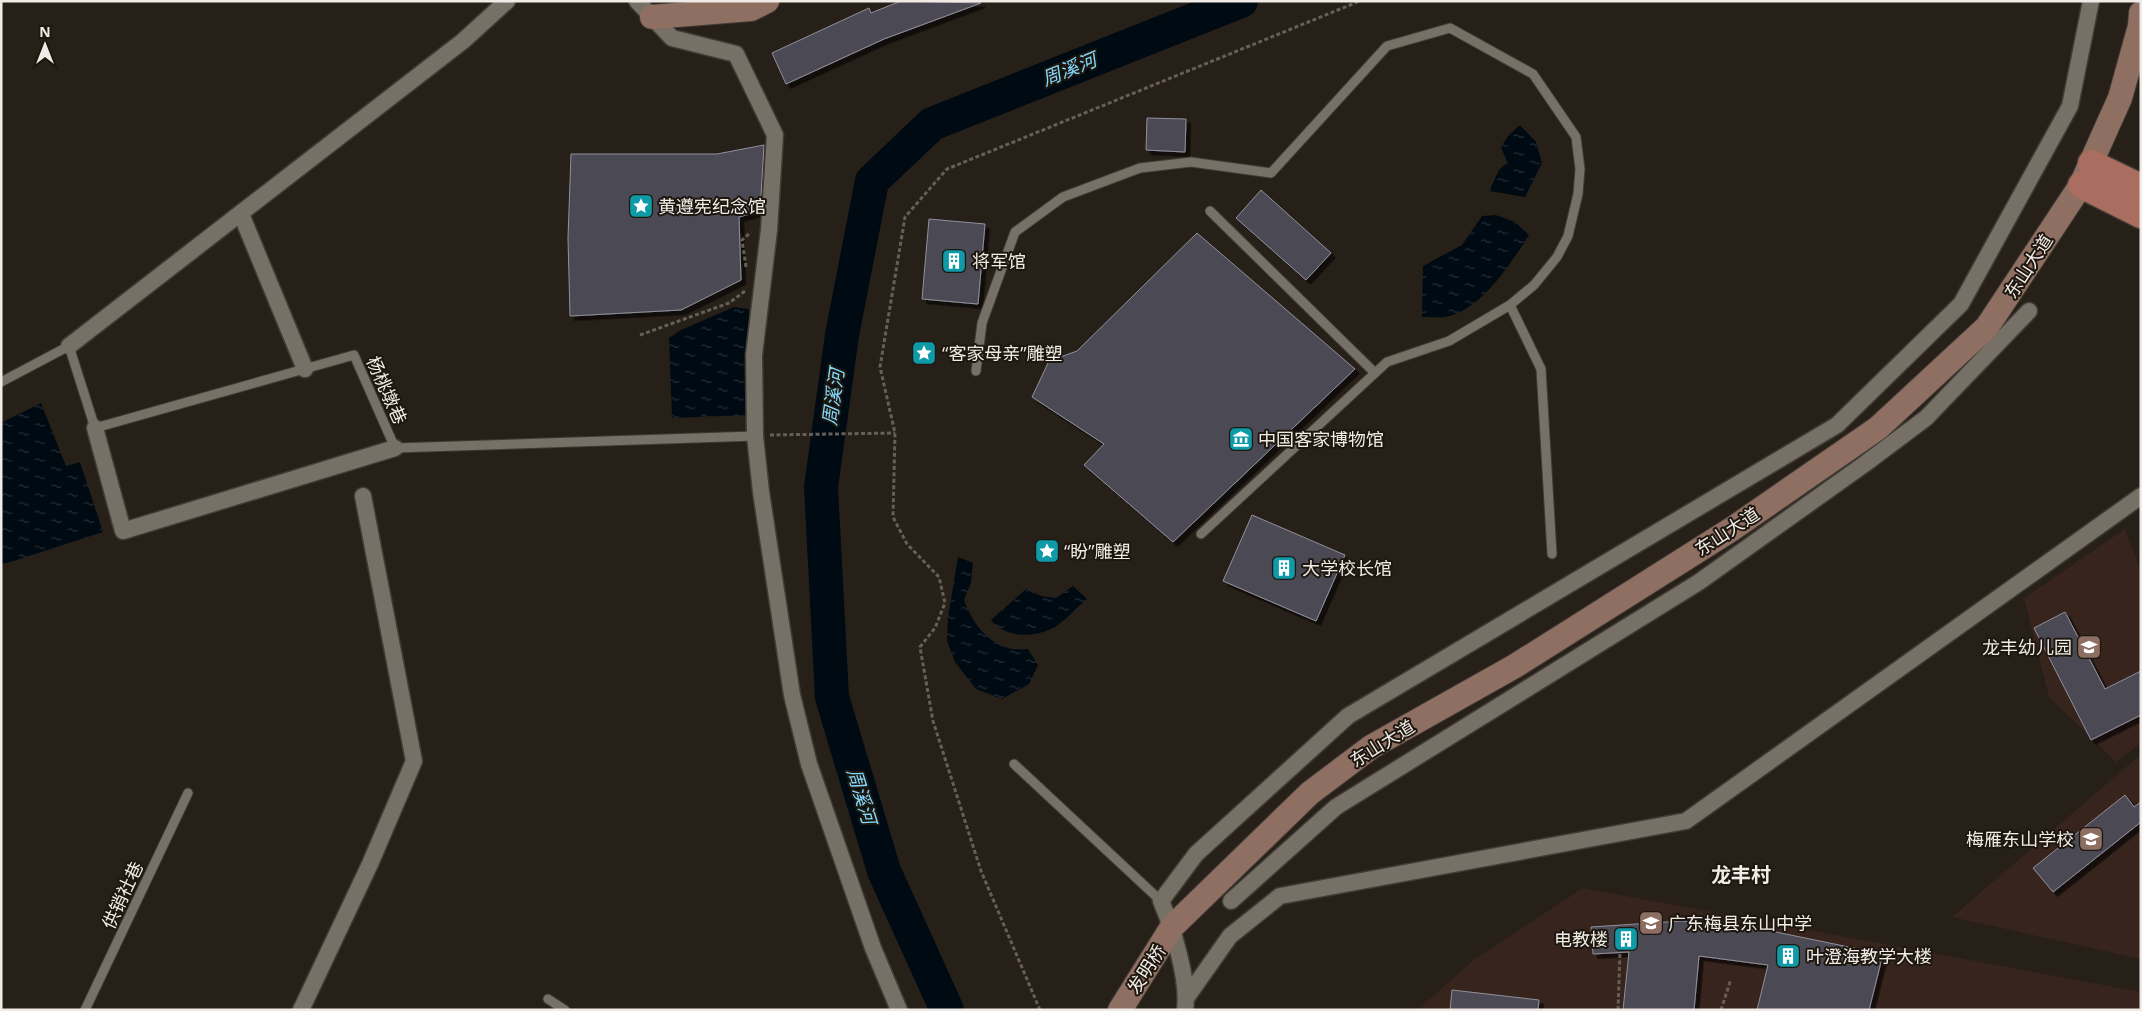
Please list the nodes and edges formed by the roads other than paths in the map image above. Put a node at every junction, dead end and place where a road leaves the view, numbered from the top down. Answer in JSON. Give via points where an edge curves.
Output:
{"nodes":[{"id":1,"x":507,"y":1,"type":"edge"},
{"id":2,"x":767,"y":1,"type":"edge"},
{"id":3,"x":2091,"y":1,"type":"edge"},
{"id":4,"x":645,"y":9,"type":"edge"},
{"id":5,"x":2141,"y":13,"type":"edge"},
{"id":6,"x":2086,"y":174,"type":"junction"},
{"id":7,"x":2141,"y":187,"type":"edge"},
{"id":8,"x":1210,"y":211,"type":"dead end"},
{"id":9,"x":241,"y":214,"type":"junction"},
{"id":10,"x":2141,"y":215,"type":"edge"},
{"id":11,"x":1510,"y":306,"type":"junction"},
{"id":12,"x":2029,"y":311,"type":"dead end"},
{"id":13,"x":69,"y":346,"type":"junction"},
{"id":14,"x":305,"y":369,"type":"junction"},
{"id":15,"x":976,"y":371,"type":"dead end"},
{"id":16,"x":1375,"y":373,"type":"junction"},
{"id":17,"x":1,"y":382,"type":"edge"},
{"id":18,"x":95,"y":428,"type":"junction"},
{"id":19,"x":754,"y":436,"type":"junction"},
{"id":20,"x":395,"y":448,"type":"junction"},
{"id":21,"x":363,"y":496,"type":"dead end"},
{"id":22,"x":2141,"y":496,"type":"edge"},
{"id":23,"x":1201,"y":534,"type":"dead end"},
{"id":24,"x":1552,"y":554,"type":"dead end"},
{"id":25,"x":1014,"y":764,"type":"dead end"},
{"id":26,"x":188,"y":793,"type":"dead end"},
{"id":27,"x":1231,"y":900,"type":"dead end"},
{"id":28,"x":1161,"y":901,"type":"junction"},
{"id":29,"x":1172,"y":928,"type":"junction"},
{"id":30,"x":548,"y":999,"type":"dead end"},
{"id":31,"x":1186,"y":1003,"type":"edge"},
{"id":32,"x":86,"y":1010,"type":"edge"},
{"id":33,"x":301,"y":1010,"type":"edge"},
{"id":34,"x":564,"y":1010,"type":"edge"},
{"id":35,"x":900,"y":1010,"type":"edge"},
{"id":36,"x":1120,"y":1010,"type":"edge"}],
"edges":[{"from":1,"to":9,"type":"street","via":[[463,41]]},
{"from":2,"to":4,"type":"main road","via":[[751,9]]},
{"from":3,"to":28,"type":"street","via":[[2070,106],[1962,304],[1837,425],[1348,716],[1196,854]]},
{"from":4,"to":19,"type":"street","via":[[672,38],[736,54],[775,135],[769,230],[754,355]]},
{"from":5,"to":6,"type":"main road","name":"东山大道","via":[[2120,98]]},
{"from":6,"to":7,"type":"main road"},
{"from":6,"to":10,"type":"main road"},
{"from":6,"to":29,"type":"main road","name":"东山大道","via":[[1987,327],[1878,428],[1732,529],[1531,656],[1371,747],[1310,793]]},
{"from":8,"to":16,"type":"lane"},
{"from":9,"to":13,"type":"street"},
{"from":9,"to":14,"type":"street"},
{"from":11,"to":15,"type":"lane","via":[[1540,278],[1568,236],[1578,194],[1580,169],[1576,137],[1533,74],[1450,28],[1387,46],[1271,173],[1191,162],[1140,168],[1063,197],[1015,232],[982,323]]},
{"from":11,"to":16,"type":"lane","via":[[1449,341],[1387,362]]},
{"from":11,"to":24,"type":"lane","via":[[1542,369]]},
{"from":12,"to":27,"type":"street","via":[[1926,418],[1866,463],[1699,582],[1336,807]]},
{"from":13,"to":17,"type":"lane"},
{"from":13,"to":18,"type":"lane"},
{"from":14,"to":18,"type":"lane","name":"杨桃墩巷"},
{"from":14,"to":20,"type":"lane","name":"杨桃墩巷","via":[[354,355]]},
{"from":16,"to":23,"type":"lane"},
{"from":18,"to":20,"type":"street","via":[[123,531]]},
{"from":19,"to":20,"type":"lane","name":"杨桃墩巷"},
{"from":19,"to":35,"type":"street","via":[[792,695],[809,764],[873,948]]},
{"from":21,"to":33,"type":"street","via":[[414,761]]},
{"from":22,"to":31,"type":"street","via":[[1686,821],[1280,896],[1230,936]]},
{"from":25,"to":28,"type":"lane"},
{"from":26,"to":32,"type":"lane","name":"供销社巷"},
{"from":28,"to":29,"type":"street"},
{"from":29,"to":31,"type":"street"},
{"from":29,"to":36,"type":"main road","name":"发明桥"},
{"from":30,"to":34,"type":"lane"}]}
